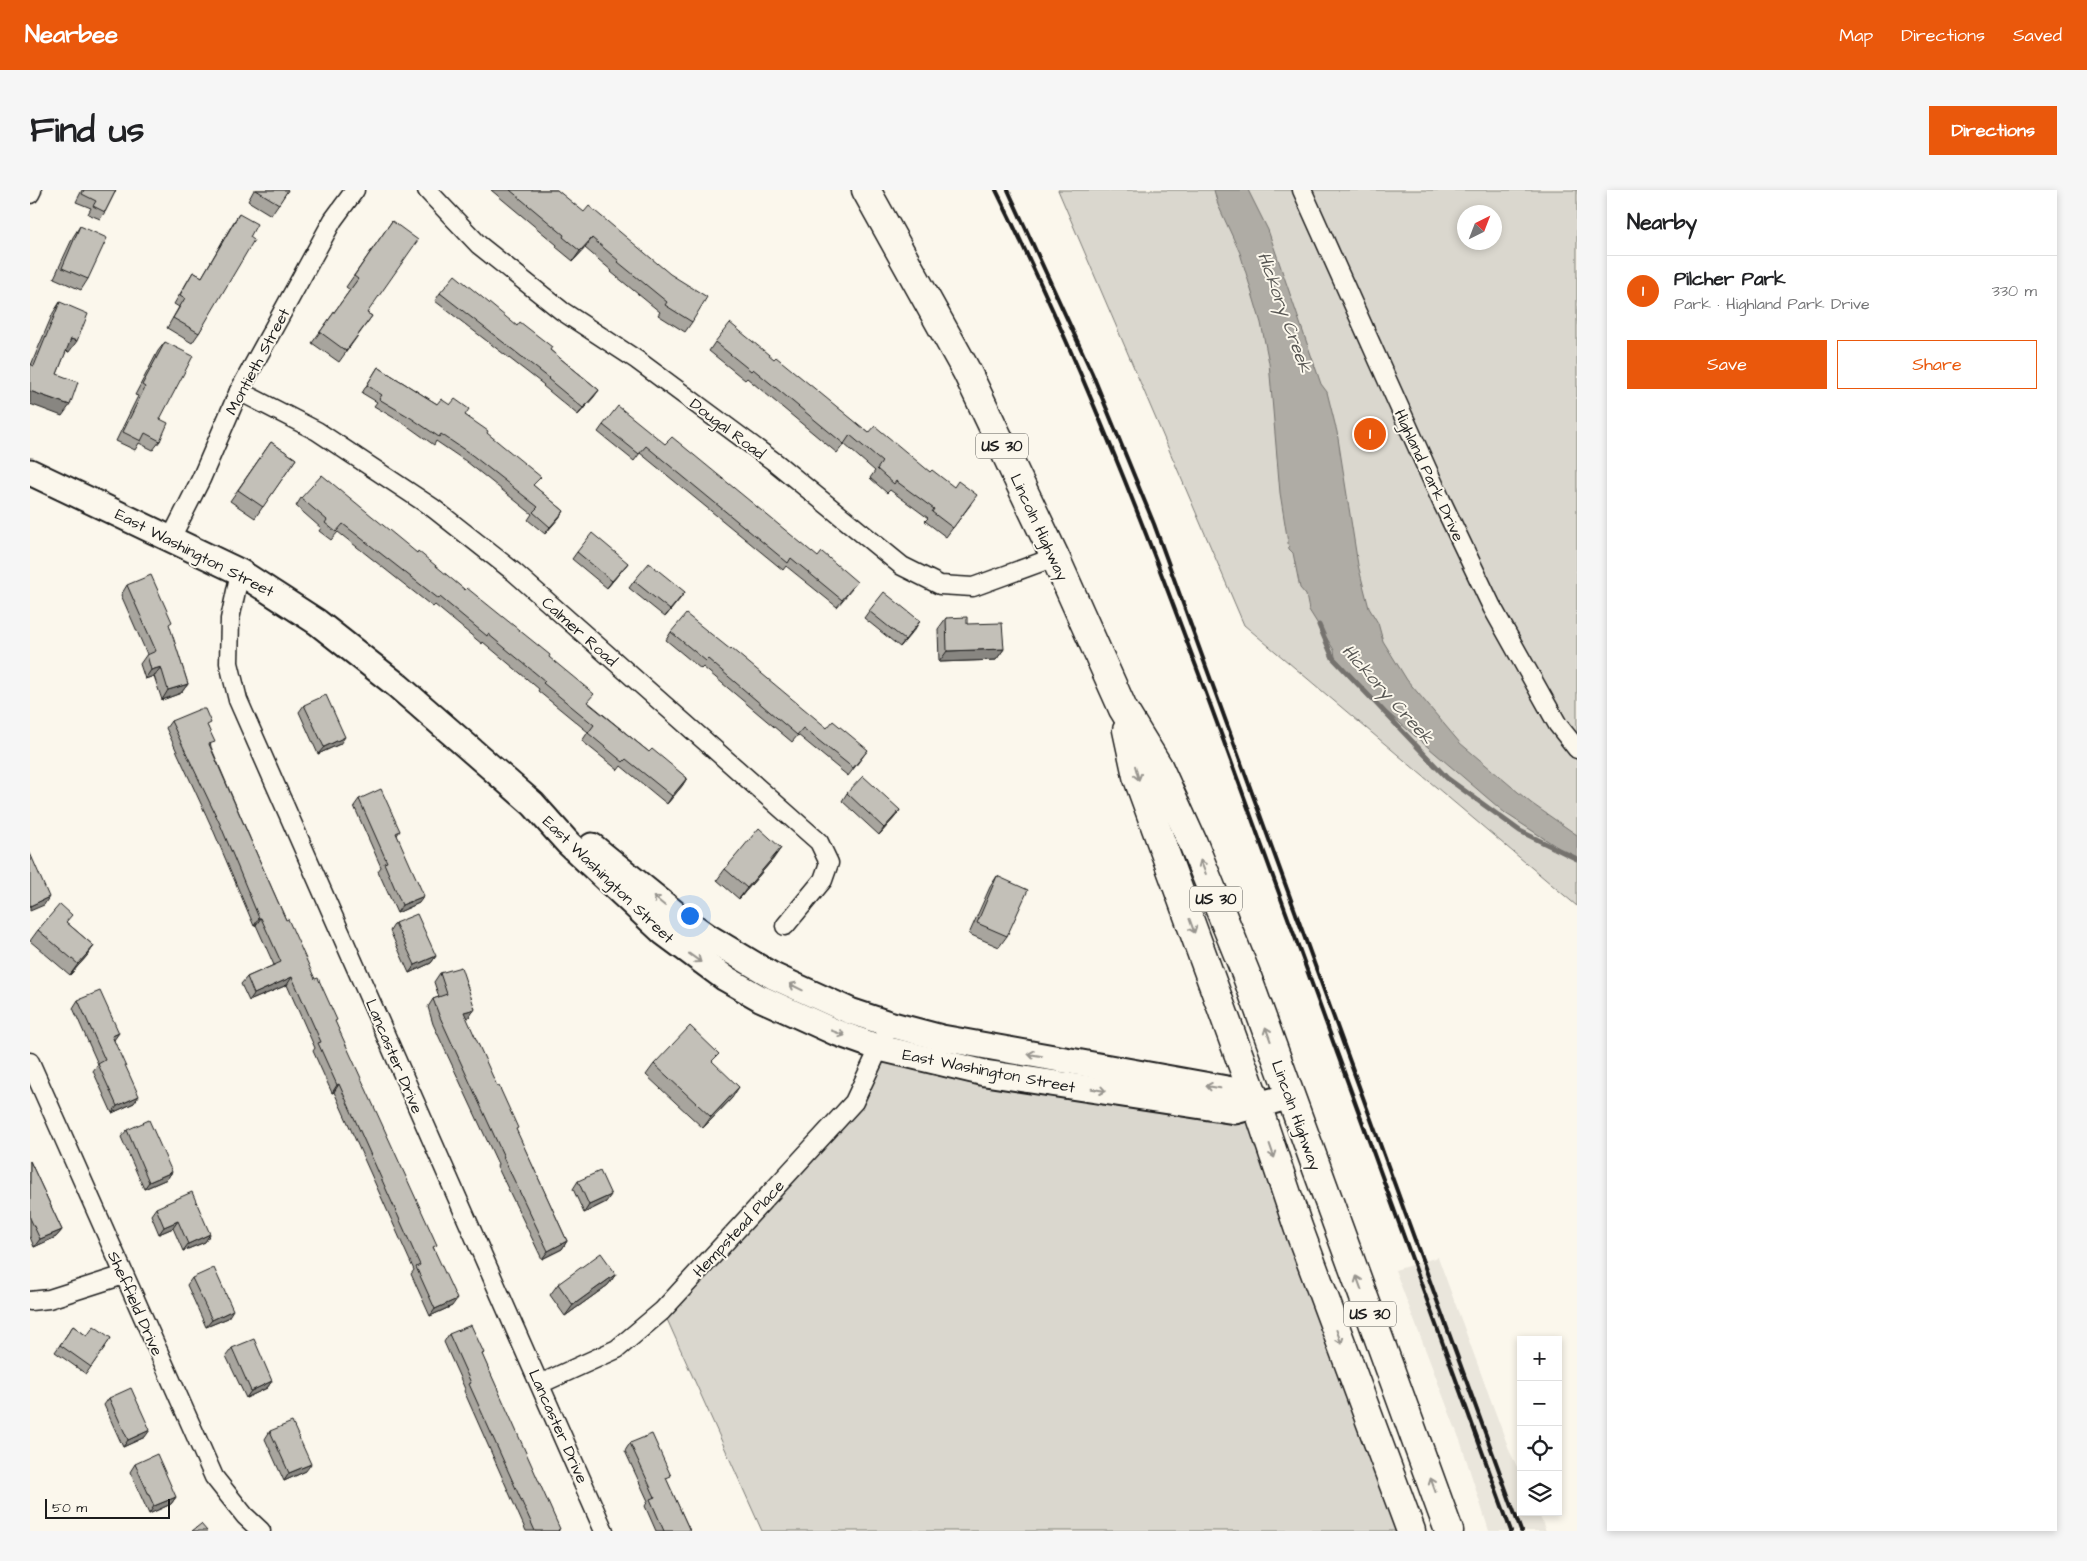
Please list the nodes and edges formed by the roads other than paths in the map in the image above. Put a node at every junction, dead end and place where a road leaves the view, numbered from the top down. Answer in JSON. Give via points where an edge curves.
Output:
{"nodes":[{"id":1,"x":32,"y":190,"type":"edge"},
{"id":2,"x":355,"y":190,"type":"edge"},
{"id":3,"x":426,"y":190,"type":"edge"},
{"id":4,"x":866,"y":190,"type":"edge"},
{"id":5,"x":1302,"y":190,"type":"edge"},
{"id":6,"x":30,"y":194,"type":"edge"},
{"id":7,"x":239,"y":391,"type":"junction"},
{"id":8,"x":30,"y":472,"type":"edge"},
{"id":9,"x":171,"y":538,"type":"junction"},
{"id":10,"x":1055,"y":558,"type":"junction"},
{"id":11,"x":240,"y":572,"type":"junction"},
{"id":12,"x":1123,"y":709,"type":"junction"},
{"id":13,"x":1577,"y":749,"type":"edge"},
{"id":14,"x":533,"y":804,"type":"junction"},
{"id":15,"x":785,"y":926,"type":"dead end"},
{"id":16,"x":889,"y":1024,"type":"junction"},
{"id":17,"x":880,"y":1048,"type":"junction"},
{"id":18,"x":30,"y":1062,"type":"edge"},
{"id":19,"x":1291,"y":1096,"type":"junction"},
{"id":20,"x":1256,"y":1105,"type":"junction"},
{"id":21,"x":124,"y":1275,"type":"junction"},
{"id":22,"x":30,"y":1301,"type":"edge"},
{"id":23,"x":540,"y":1384,"type":"junction"},
{"id":24,"x":261,"y":1531,"type":"edge"},
{"id":25,"x":604,"y":1531,"type":"edge"},
{"id":26,"x":1411,"y":1531,"type":"edge"},
{"id":27,"x":1450,"y":1531,"type":"edge"}],
"edges":[{"from":1,"to":6,"type":"street"},
{"from":2,"to":7,"type":"street","name":"Montieth Street","via":[[333,220]]},
{"from":3,"to":10,"type":"street","name":"Dougal Road","via":[[479,245],[562,311],[638,360],[776,463],[902,566],[940,585],[973,587]]},
{"from":4,"to":10,"type":"main road","name":"Lincoln Highway","number":"US 30","via":[[967,372]]},
{"from":5,"to":13,"type":"street","name":"Highland Park Drive","via":[[1492,607],[1558,725]]},
{"from":7,"to":9,"type":"street","name":"Montieth Street"},
{"from":7,"to":15,"type":"street","name":"Calmer Road","via":[[316,430],[433,508],[514,572],[819,842],[828,863],[823,880]]},
{"from":8,"to":9,"type":"street","name":"East Washington Street"},
{"from":9,"to":11,"type":"street","name":"East Washington Street"},
{"from":10,"to":12,"type":"main road","name":"Lincoln Highway","number":"US 30"},
{"from":11,"to":14,"type":"street","name":"East Washington Street","via":[[277,594],[357,652]]},
{"from":11,"to":23,"type":"street","name":"Lancaster Drive","via":[[230,619],[229,654],[238,700]]},
{"from":19,"to":12,"type":"main road","name":"Lincoln Highway","number":"US 30","one_way":true,"via":[[1193,843],[1158,766]]},
{"from":12,"to":20,"type":"main road","name":"Lincoln Highway","number":"US 30","one_way":true,"via":[[1137,776]]},
{"from":16,"to":14,"type":"street","name":"East Washington Street","one_way":true,"via":[[811,994],[739,957],[677,915],[577,833]]},
{"from":14,"to":17,"type":"street","name":"East Washington Street","one_way":true,"via":[[633,906],[694,957],[760,998],[835,1032]]},
{"from":16,"to":17,"type":"street","name":"Hempstead Place"},
{"from":20,"to":16,"type":"street","name":"East Washington Street","one_way":true,"via":[[1238,1091],[991,1048]]},
{"from":17,"to":20,"type":"street","name":"East Washington Street","one_way":true,"via":[[985,1073],[1235,1111]]},
{"from":17,"to":23,"type":"street","name":"Hempstead Place","via":[[854,1102],[662,1311],[617,1349]]},
{"from":18,"to":21,"type":"street","name":"Sheffield Drive"},
{"from":19,"to":20,"type":"street","name":"East Washington Street"},
{"from":27,"to":19,"type":"main road","name":"Lincoln Highway","number":"US 30","one_way":true},
{"from":20,"to":26,"type":"main road","name":"Lincoln Highway","number":"US 30","one_way":true},
{"from":21,"to":22,"type":"street","via":[[49,1299]]},
{"from":21,"to":24,"type":"street","name":"Sheffield Drive","via":[[214,1477]]},
{"from":23,"to":25,"type":"street","name":"Lancaster Drive"}]}
